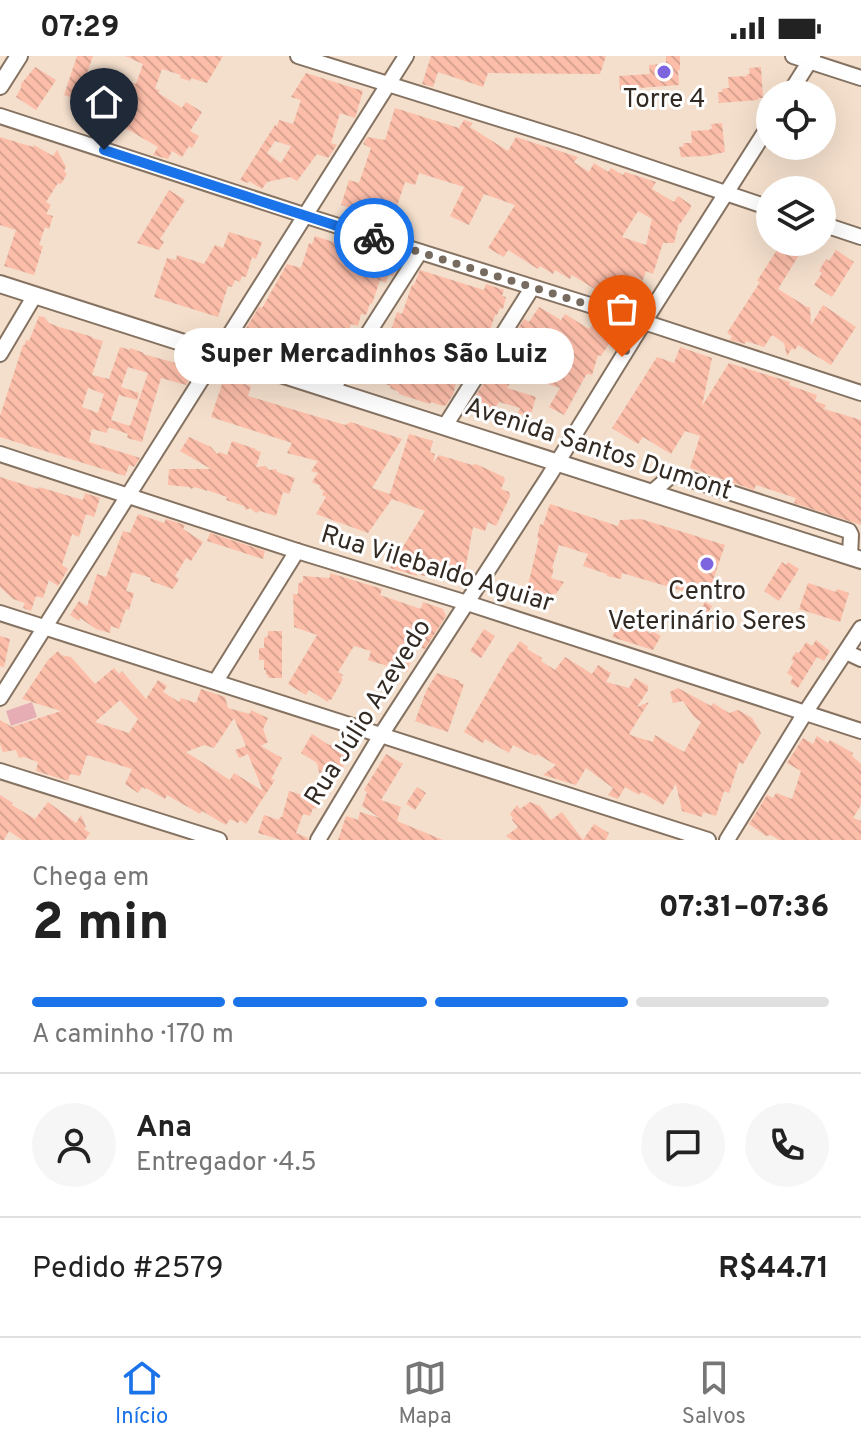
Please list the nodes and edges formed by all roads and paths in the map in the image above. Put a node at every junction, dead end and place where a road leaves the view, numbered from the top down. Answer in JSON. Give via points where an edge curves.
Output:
{"nodes":[{"id":1,"x":7,"y":56,"type":"edge"},
{"id":2,"x":19,"y":56,"type":"edge"},
{"id":3,"x":298,"y":56,"type":"edge"},
{"id":4,"x":406,"y":56,"type":"edge"},
{"id":5,"x":793,"y":56,"type":"edge"},
{"id":6,"x":810,"y":58,"type":"edge"},
{"id":7,"x":0,"y":67,"type":"edge"},
{"id":8,"x":861,"y":78,"type":"edge"},
{"id":9,"x":797,"y":80,"type":"edge"},
{"id":10,"x":387,"y":85,"type":"junction"},
{"id":11,"x":0,"y":86,"type":"edge"},
{"id":12,"x":0,"y":116,"type":"edge"},
{"id":13,"x":756,"y":146,"type":"edge"},
{"id":14,"x":726,"y":194,"type":"junction"},
{"id":15,"x":756,"y":204,"type":"edge"},
{"id":16,"x":304,"y":215,"type":"junction"},
{"id":17,"x":836,"y":229,"type":"edge"},
{"id":18,"x":861,"y":237,"type":"edge"},
{"id":19,"x":420,"y":252,"type":"junction"},
{"id":20,"x":0,"y":284,"type":"edge"},
{"id":21,"x":532,"y":288,"type":"junction"},
{"id":22,"x":35,"y":295,"type":"junction"},
{"id":23,"x":644,"y":322,"type":"junction"},
{"id":24,"x":0,"y":354,"type":"edge"},
{"id":25,"x":219,"y":354,"type":"junction"},
{"id":26,"x":332,"y":390,"type":"junction"},
{"id":27,"x":861,"y":393,"type":"edge"},
{"id":28,"x":445,"y":426,"type":"junction"},
{"id":29,"x":0,"y":454,"type":"edge"},
{"id":30,"x":557,"y":463,"type":"junction"},
{"id":31,"x":651,"y":493,"type":"junction"},
{"id":32,"x":130,"y":496,"type":"junction"},
{"id":33,"x":297,"y":551,"type":"junction"},
{"id":34,"x":855,"y":558,"type":"edge"},
{"id":35,"x":467,"y":603,"type":"junction"},
{"id":36,"x":0,"y":613,"type":"edge"},
{"id":37,"x":45,"y":628,"type":"junction"},
{"id":38,"x":861,"y":628,"type":"edge"},
{"id":39,"x":846,"y":652,"type":"junction"},
{"id":40,"x":861,"y":659,"type":"edge"},
{"id":41,"x":216,"y":681,"type":"junction"},
{"id":42,"x":0,"y":698,"type":"edge"},
{"id":43,"x":805,"y":713,"type":"junction"},
{"id":44,"x":859,"y":727,"type":"edge"},
{"id":45,"x":381,"y":735,"type":"junction"},
{"id":46,"x":0,"y":771,"type":"edge"},
{"id":47,"x":219,"y":840,"type":"edge"},
{"id":48,"x":318,"y":840,"type":"edge"},
{"id":49,"x":708,"y":840,"type":"edge"},
{"id":50,"x":727,"y":840,"type":"edge"}],
"edges":[{"from":1,"to":7,"type":"main road"},
{"from":2,"to":11,"type":"main road"},
{"from":3,"to":10,"type":"street"},
{"from":4,"to":10,"type":"street"},
{"from":5,"to":6,"type":"street"},
{"from":6,"to":8,"type":"street"},
{"from":6,"to":9,"type":"street"},
{"from":10,"to":14,"type":"street"},
{"from":10,"to":16,"type":"street"},
{"from":12,"to":16,"type":"street"},
{"from":13,"to":14,"type":"street","name":"Rua Júlio Azevedo"},
{"from":14,"to":15,"type":"street"},
{"from":14,"to":23,"type":"street","name":"Rua Júlio Azevedo"},
{"from":16,"to":19,"type":"street"},
{"from":16,"to":25,"type":"street"},
{"from":17,"to":18,"type":"street"},
{"from":19,"to":21,"type":"street"},
{"from":19,"to":26,"type":"street"},
{"from":20,"to":22,"type":"main road","name":"Avenida Santos Dumont"},
{"from":21,"to":23,"type":"street"},
{"from":21,"to":28,"type":"street"},
{"from":22,"to":24,"type":"street"},
{"from":22,"to":25,"type":"main road","name":"Avenida Santos Dumont"},
{"from":23,"to":27,"type":"street"},
{"from":23,"to":30,"type":"street","name":"Rua Júlio Azevedo"},
{"from":25,"to":26,"type":"main road","name":"Avenida Santos Dumont"},
{"from":25,"to":32,"type":"street"},
{"from":26,"to":28,"type":"main road","name":"Avenida Santos Dumont"},
{"from":28,"to":30,"type":"main road","name":"Avenida Santos Dumont"},
{"from":29,"to":32,"type":"street","name":"Rua Vilebaldo Aguiar"},
{"from":30,"to":31,"type":"main road","name":"Avenida Santos Dumont"},
{"from":30,"to":35,"type":"street","name":"Rua Júlio Azevedo"},
{"from":31,"to":34,"type":"main road","name":"Avenida Santos Dumont"},
{"from":31,"to":34,"type":"street","via":[[676,475],[849,531]]},
{"from":32,"to":33,"type":"street","name":"Rua Vilebaldo Aguiar"},
{"from":32,"to":37,"type":"street"},
{"from":33,"to":35,"type":"street","name":"Rua Vilebaldo Aguiar"},
{"from":33,"to":41,"type":"street"},
{"from":35,"to":43,"type":"street","name":"Rua Vilebaldo Aguiar"},
{"from":35,"to":45,"type":"street","name":"Rua Júlio Azevedo"},
{"from":36,"to":37,"type":"street"},
{"from":37,"to":41,"type":"street"},
{"from":37,"to":42,"type":"street"},
{"from":38,"to":39,"type":"street"},
{"from":39,"to":40,"type":"street"},
{"from":39,"to":43,"type":"street"},
{"from":41,"to":45,"type":"street"},
{"from":43,"to":44,"type":"street","name":"Rua Vilebaldo Aguiar"},
{"from":43,"to":50,"type":"street"},
{"from":45,"to":48,"type":"street","name":"Rua Júlio Azevedo"},
{"from":45,"to":49,"type":"street"},
{"from":46,"to":47,"type":"street"}]}
